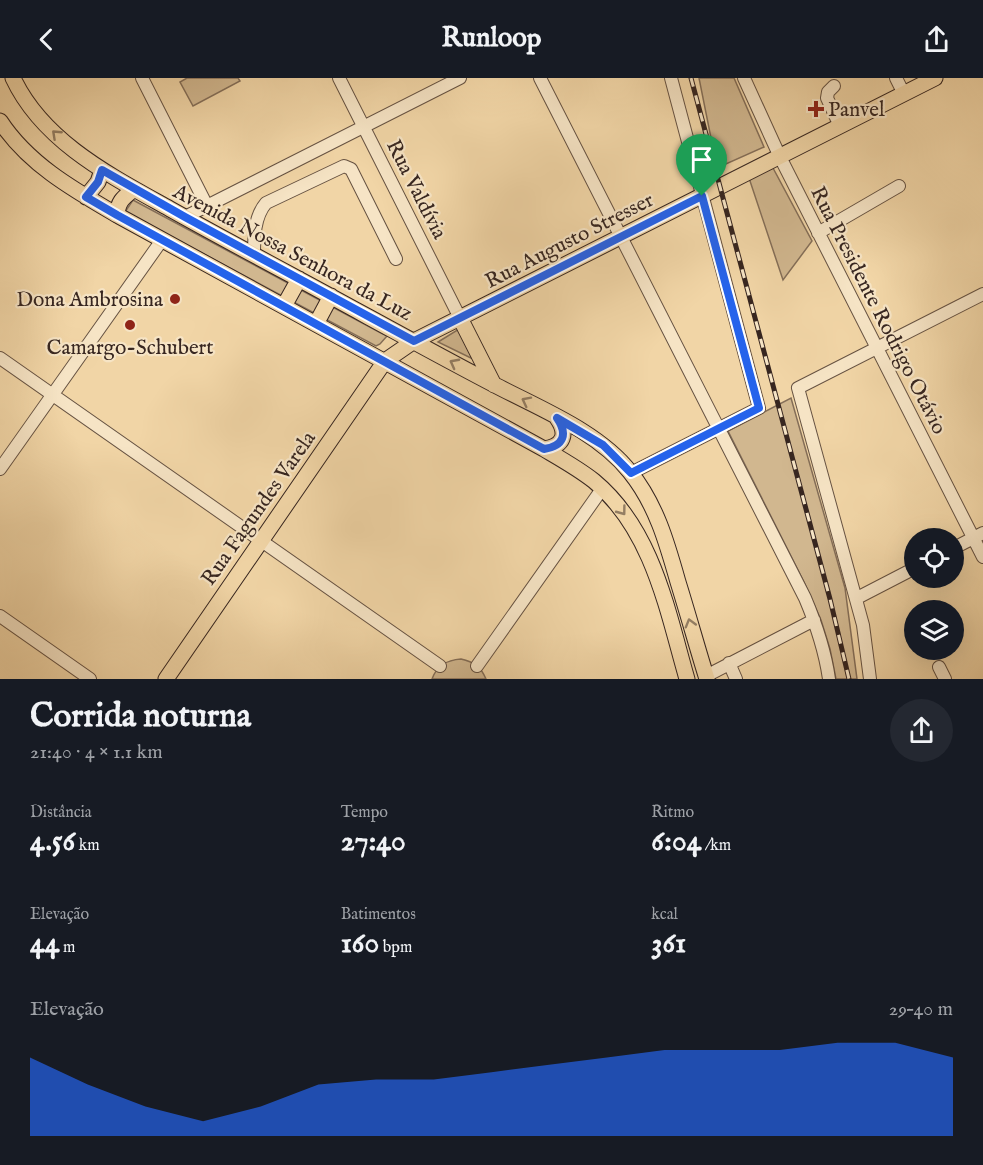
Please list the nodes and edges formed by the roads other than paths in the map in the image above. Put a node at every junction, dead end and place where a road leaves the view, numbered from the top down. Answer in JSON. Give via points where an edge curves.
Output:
{"nodes":[{"id":1,"x":13,"y":78,"type":"edge"},
{"id":2,"x":142,"y":78,"type":"edge"},
{"id":3,"x":339,"y":78,"type":"edge"},
{"id":4,"x":460,"y":78,"type":"edge"},
{"id":5,"x":540,"y":78,"type":"edge"},
{"id":6,"x":671,"y":78,"type":"edge"},
{"id":7,"x":744,"y":78,"type":"edge"},
{"id":8,"x":896,"y":78,"type":"edge"},
{"id":9,"x":934,"y":78,"type":"edge"},
{"id":10,"x":834,"y":86,"type":"dead end"},
{"id":11,"x":904,"y":94,"type":"junction"},
{"id":12,"x":1,"y":124,"type":"edge"},
{"id":13,"x":840,"y":126,"type":"junction"},
{"id":14,"x":364,"y":127,"type":"junction"},
{"id":15,"x":780,"y":157,"type":"junction"},
{"id":16,"x":102,"y":170,"type":"junction"},
{"id":17,"x":899,"y":186,"type":"dead end"},
{"id":18,"x":134,"y":189,"type":"junction"},
{"id":19,"x":702,"y":196,"type":"junction"},
{"id":20,"x":86,"y":197,"type":"junction"},
{"id":21,"x":207,"y":206,"type":"junction"},
{"id":22,"x":117,"y":215,"type":"junction"},
{"id":23,"x":185,"y":217,"type":"junction"},
{"id":24,"x":818,"y":233,"type":"junction"},
{"id":25,"x":621,"y":237,"type":"junction"},
{"id":26,"x":162,"y":240,"type":"junction"},
{"id":27,"x":254,"y":255,"type":"junction"},
{"id":28,"x":396,"y":259,"type":"dead end"},
{"id":29,"x":299,"y":279,"type":"junction"},
{"id":30,"x":983,"y":294,"type":"edge"},
{"id":31,"x":331,"y":296,"type":"junction"},
{"id":32,"x":284,"y":306,"type":"junction"},
{"id":33,"x":460,"y":318,"type":"junction"},
{"id":34,"x":316,"y":324,"type":"junction"},
{"id":35,"x":414,"y":341,"type":"junction"},
{"id":36,"x":877,"y":348,"type":"junction"},
{"id":37,"x":0,"y":358,"type":"edge"},
{"id":38,"x":385,"y":361,"type":"junction"},
{"id":39,"x":494,"y":385,"type":"junction"},
{"id":40,"x":52,"y":395,"type":"junction"},
{"id":41,"x":557,"y":418,"type":"junction"},
{"id":42,"x":719,"y":428,"type":"junction"},
{"id":43,"x":544,"y":449,"type":"junction"},
{"id":44,"x":0,"y":470,"type":"edge"},
{"id":45,"x":631,"y":473,"type":"junction"},
{"id":46,"x":602,"y":489,"type":"junction"},
{"id":47,"x":978,"y":535,"type":"edge"},
{"id":48,"x":261,"y":541,"type":"junction"},
{"id":49,"x":964,"y":543,"type":"edge"},
{"id":50,"x":983,"y":558,"type":"edge"},
{"id":51,"x":904,"y":574,"type":"edge"},
{"id":52,"x":857,"y":598,"type":"junction"},
{"id":53,"x":0,"y":616,"type":"edge"},
{"id":54,"x":814,"y":620,"type":"junction"},
{"id":55,"x":729,"y":663,"type":"junction"},
{"id":56,"x":440,"y":666,"type":"dead end"},
{"id":57,"x":477,"y":666,"type":"dead end"},
{"id":58,"x":939,"y":667,"type":"dead end"},
{"id":59,"x":706,"y":677,"type":"edge"},
{"id":60,"x":90,"y":679,"type":"edge"},
{"id":61,"x":166,"y":679,"type":"edge"},
{"id":62,"x":687,"y":679,"type":"edge"},
{"id":63,"x":736,"y":679,"type":"edge"},
{"id":64,"x":829,"y":679,"type":"edge"},
{"id":65,"x":870,"y":679,"type":"edge"},
{"id":66,"x":945,"y":679,"type":"edge"}],
"edges":[{"from":16,"to":1,"type":"main road","name":"Avenida Nossa Senhora da Luz","one_way":true,"via":[[49,127]]},
{"from":2,"to":21,"type":"street"},
{"from":3,"to":14,"type":"street","name":"Rua Valdívia"},
{"from":4,"to":14,"type":"street"},
{"from":5,"to":25,"type":"street"},
{"from":6,"to":19,"type":"street"},
{"from":7,"to":15,"type":"street","name":"Rua Presidente Rodrigo Otávio"},
{"from":8,"to":11,"type":"street"},
{"from":9,"to":11,"type":"main road","name":"Rua Augusto Stresser"},
{"from":10,"to":13,"type":"street","via":[[827,98]]},
{"from":11,"to":13,"type":"main road","name":"Rua Augusto Stresser"},
{"from":12,"to":20,"type":"main road","via":[[37,162]]},
{"from":13,"to":15,"type":"main road","name":"Rua Augusto Stresser"},
{"from":14,"to":21,"type":"street"},
{"from":14,"to":33,"type":"street","name":"Rua Valdívia"},
{"from":15,"to":19,"type":"main road","name":"Rua Augusto Stresser"},
{"from":15,"to":24,"type":"street","name":"Rua Presidente Rodrigo Otávio"},
{"from":16,"to":18,"type":"main road","name":"Avenida Nossa Senhora da Luz"},
{"from":16,"to":20,"type":"main road"},
{"from":17,"to":24,"type":"street"},
{"from":18,"to":22,"type":"main road","via":[[120,201]]},
{"from":18,"to":23,"type":"main road","name":"Avenida Nossa Senhora da Luz"},
{"from":19,"to":25,"type":"main road","name":"Rua Augusto Stresser"},
{"from":19,"to":42,"type":"street","via":[[759,408]]},
{"from":20,"to":22,"type":"main road"},
{"from":21,"to":23,"type":"street"},
{"from":22,"to":26,"type":"main road"},
{"from":23,"to":27,"type":"main road","name":"Avenida Nossa Senhora da Luz"},
{"from":24,"to":36,"type":"street","name":"Rua Presidente Rodrigo Otávio"},
{"from":25,"to":33,"type":"main road","name":"Rua Augusto Stresser"},
{"from":25,"to":42,"type":"street"},
{"from":26,"to":32,"type":"main road"},
{"from":26,"to":40,"type":"street"},
{"from":27,"to":28,"type":"street","via":[[256,225],[266,203],[344,166],[351,170]]},
{"from":27,"to":29,"type":"main road","name":"Avenida Nossa Senhora da Luz"},
{"from":29,"to":31,"type":"main road","name":"Avenida Nossa Senhora da Luz"},
{"from":29,"to":32,"type":"main road"},
{"from":30,"to":36,"type":"street"},
{"from":31,"to":34,"type":"main road"},
{"from":31,"to":35,"type":"main road","name":"Avenida Nossa Senhora da Luz"},
{"from":32,"to":34,"type":"main road"},
{"from":33,"to":35,"type":"main road","name":"Rua Augusto Stresser"},
{"from":33,"to":39,"type":"main road"},
{"from":34,"to":38,"type":"main road"},
{"from":35,"to":38,"type":"main road","name":"Rua Augusto Stresser"},
{"from":39,"to":35,"type":"main road","name":"Avenida Nossa Senhora da Luz","one_way":true},
{"from":36,"to":47,"type":"street","name":"Rua Presidente Rodrigo Otávio"},
{"from":36,"to":52,"type":"street","via":[[798,388]]},
{"from":37,"to":40,"type":"street"},
{"from":38,"to":43,"type":"main road"},
{"from":38,"to":48,"type":"main road","name":"Rua Fagundes Varela"},
{"from":41,"to":39,"type":"main road","name":"Avenida Nossa Senhora da Luz","one_way":true},
{"from":40,"to":44,"type":"street"},
{"from":40,"to":48,"type":"street"},
{"from":41,"to":43,"type":"main road","via":[[563,426],[562,438],[552,448]]},
{"from":41,"to":45,"type":"main road","name":"Avenida Nossa Senhora da Luz","via":[[603,445]]},
{"from":42,"to":45,"type":"street"},
{"from":42,"to":54,"type":"street"},
{"from":43,"to":46,"type":"main road"},
{"from":59,"to":45,"type":"main road","name":"Avenida Nossa Senhora da Luz","one_way":true,"via":[[661,526]]},
{"from":46,"to":57,"type":"street"},
{"from":46,"to":62,"type":"main road","one_way":true,"via":[[626,516],[653,566]]},
{"from":47,"to":49,"type":"street"},
{"from":47,"to":50,"type":"street","name":"Rua Presidente Rodrigo Otávio"},
{"from":48,"to":56,"type":"street"},
{"from":48,"to":61,"type":"main road","name":"Rua Fagundes Varela"},
{"from":51,"to":52,"type":"street"},
{"from":52,"to":65,"type":"street"},
{"from":53,"to":60,"type":"street"},
{"from":54,"to":55,"type":"street"},
{"from":54,"to":64,"type":"street"},
{"from":55,"to":59,"type":"street"},
{"from":55,"to":63,"type":"street"},
{"from":58,"to":66,"type":"street"}]}
